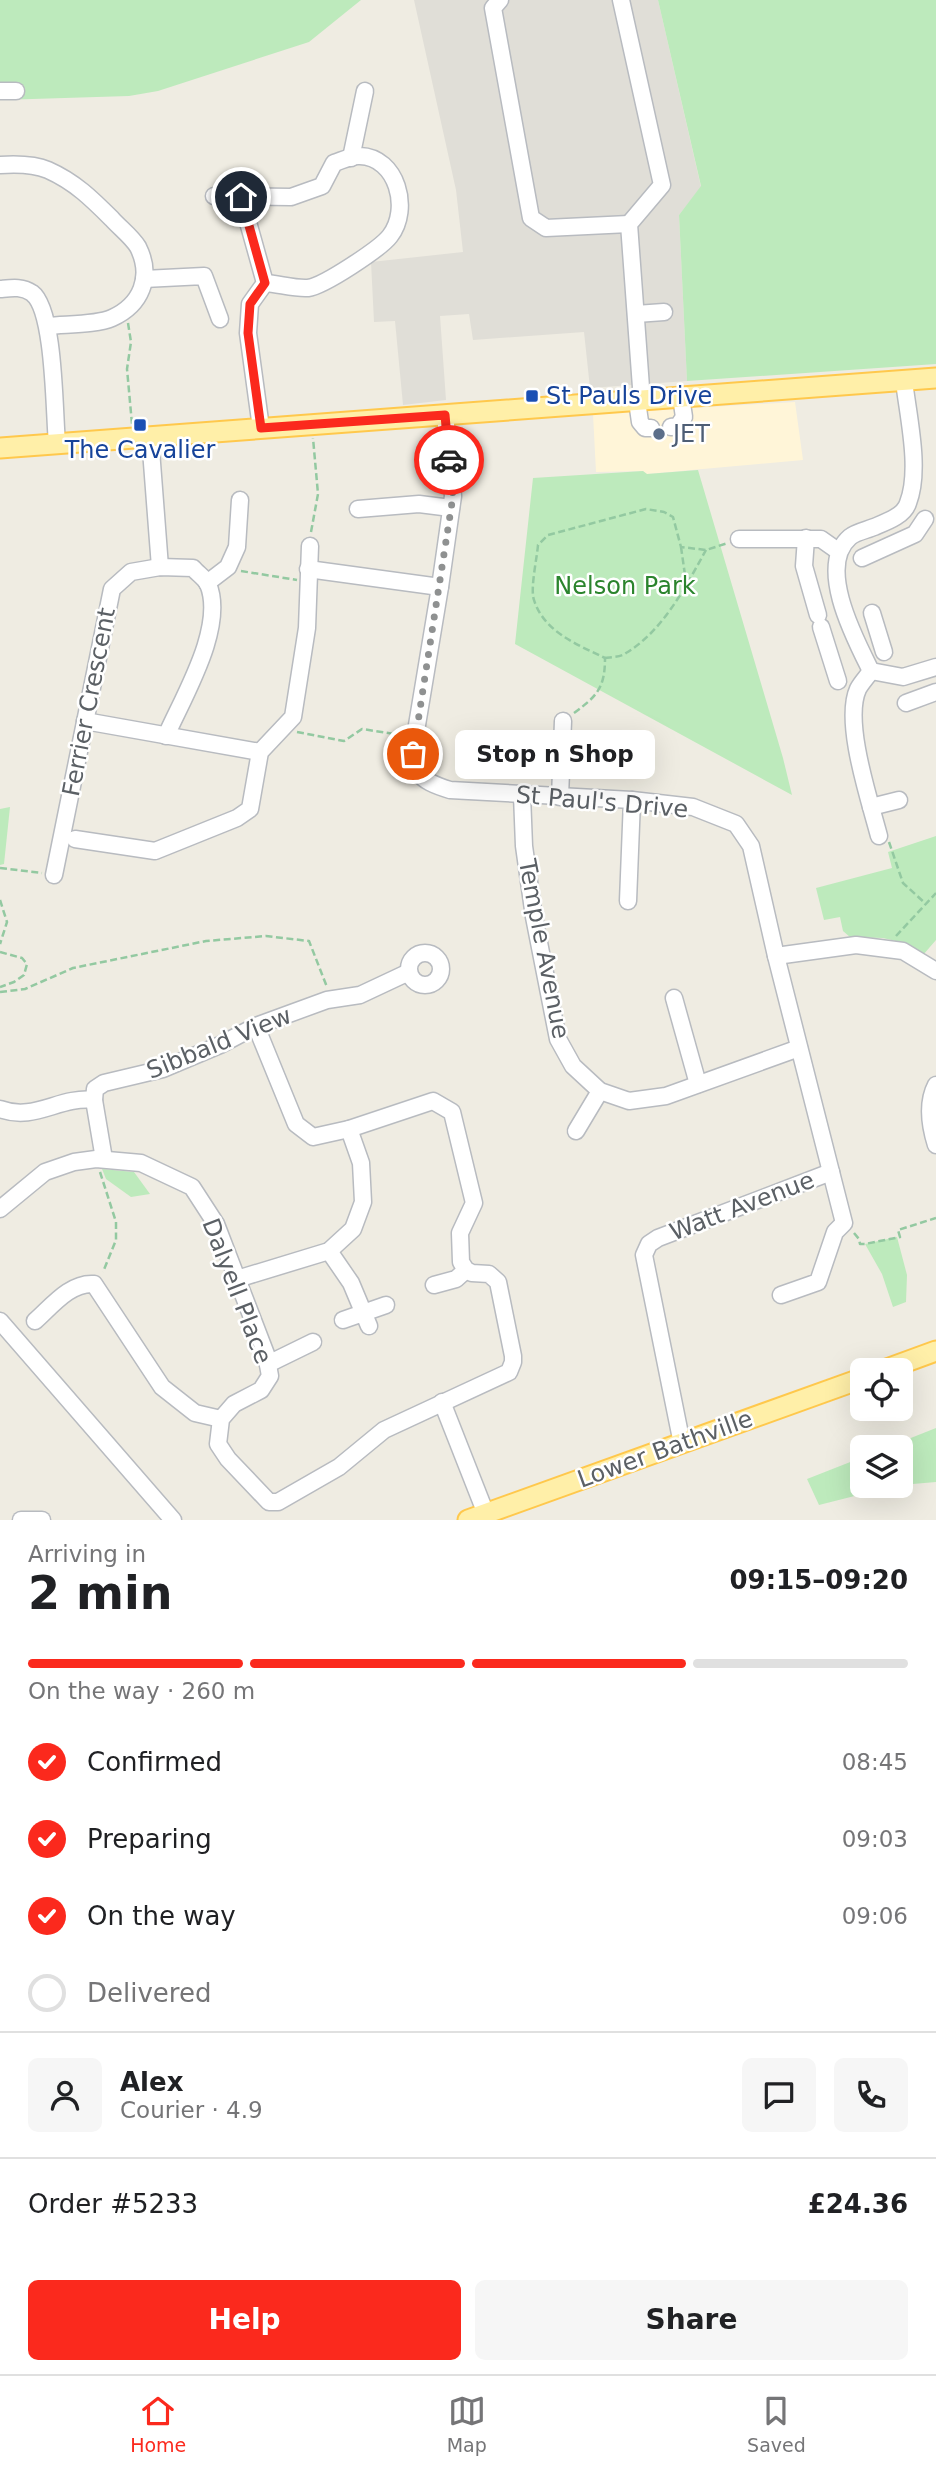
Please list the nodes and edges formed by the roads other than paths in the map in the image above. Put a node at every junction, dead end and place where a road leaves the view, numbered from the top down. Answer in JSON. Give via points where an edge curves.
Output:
{"nodes":[{"id":1,"x":500,"y":0,"type":"edge"},
{"id":2,"x":621,"y":0,"type":"edge"},
{"id":3,"x":365,"y":91,"type":"dead end"},
{"id":4,"x":351,"y":158,"type":"junction"},
{"id":5,"x":0,"y":165,"type":"edge"},
{"id":6,"x":214,"y":196,"type":"dead end"},
{"id":7,"x":241,"y":197,"type":"junction"},
{"id":8,"x":629,"y":224,"type":"junction"},
{"id":9,"x":144,"y":279,"type":"junction"},
{"id":10,"x":265,"y":283,"type":"junction"},
{"id":11,"x":0,"y":289,"type":"edge"},
{"id":12,"x":664,"y":312,"type":"dead end"},
{"id":13,"x":636,"y":314,"type":"junction"},
{"id":14,"x":220,"y":318,"type":"dead end"},
{"id":15,"x":48,"y":326,"type":"junction"},
{"id":16,"x":936,"y":378,"type":"edge"},
{"id":17,"x":904,"y":381,"type":"junction"},
{"id":18,"x":681,"y":397,"type":"junction"},
{"id":19,"x":639,"y":401,"type":"junction"},
{"id":20,"x":445,"y":415,"type":"junction"},
{"id":21,"x":671,"y":427,"type":"dead end"},
{"id":22,"x":261,"y":428,"type":"junction"},
{"id":23,"x":651,"y":428,"type":"dead end"},
{"id":24,"x":141,"y":438,"type":"junction"},
{"id":25,"x":57,"y":443,"type":"junction"},
{"id":26,"x":0,"y":448,"type":"edge"},
{"id":27,"x":240,"y":500,"type":"dead end"},
{"id":28,"x":908,"y":506,"type":"junction"},
{"id":29,"x":451,"y":508,"type":"junction"},
{"id":30,"x":358,"y":509,"type":"dead end"},
{"id":31,"x":931,"y":523,"type":"edge"},
{"id":32,"x":806,"y":538,"type":"junction"},
{"id":33,"x":739,"y":539,"type":"road end"},
{"id":34,"x":310,"y":546,"type":"road end"},
{"id":35,"x":838,"y":551,"type":"junction"},
{"id":36,"x":862,"y":558,"type":"dead end"},
{"id":37,"x":160,"y":567,"type":"junction"},
{"id":38,"x":308,"y":576,"type":"junction"},
{"id":39,"x":207,"y":583,"type":"junction"},
{"id":40,"x":440,"y":587,"type":"junction"},
{"id":41,"x":872,"y":613,"type":"dead end"},
{"id":42,"x":876,"y":630,"type":"junction"},
{"id":43,"x":858,"y":645,"type":"junction"},
{"id":44,"x":884,"y":652,"type":"dead end"},
{"id":45,"x":832,"y":662,"type":"junction"},
{"id":46,"x":932,"y":668,"type":"edge"},
{"id":47,"x":871,"y":671,"type":"junction"},
{"id":48,"x":838,"y":681,"type":"dead end"},
{"id":49,"x":936,"y":692,"type":"edge"},
{"id":50,"x":906,"y":703,"type":"dead end"},
{"id":51,"x":85,"y":721,"type":"junction"},
{"id":52,"x":563,"y":721,"type":"road end"},
{"id":53,"x":166,"y":736,"type":"junction"},
{"id":54,"x":260,"y":752,"type":"junction"},
{"id":55,"x":522,"y":795,"type":"junction"},
{"id":56,"x":560,"y":797,"type":"junction"},
{"id":57,"x":632,"y":800,"type":"junction"},
{"id":58,"x":900,"y":800,"type":"dead end"},
{"id":59,"x":871,"y":807,"type":"junction"},
{"id":60,"x":878,"y":836,"type":"road end"},
{"id":61,"x":75,"y":839,"type":"dead end"},
{"id":62,"x":54,"y":875,"type":"road end"},
{"id":63,"x":628,"y":901,"type":"dead end"},
{"id":64,"x":776,"y":956,"type":"junction"},
{"id":65,"x":936,"y":971,"type":"edge"},
{"id":66,"x":410,"y":972,"type":"dead end"},
{"id":67,"x":674,"y":998,"type":"dead end"},
{"id":68,"x":256,"y":1026,"type":"junction"},
{"id":69,"x":799,"y":1048,"type":"junction"},
{"id":70,"x":698,"y":1083,"type":"junction"},
{"id":71,"x":936,"y":1086,"type":"edge"},
{"id":72,"x":600,"y":1091,"type":"junction"},
{"id":73,"x":94,"y":1100,"type":"junction"},
{"id":74,"x":0,"y":1109,"type":"edge"},
{"id":75,"x":349,"y":1129,"type":"junction"},
{"id":76,"x":576,"y":1131,"type":"dead end"},
{"id":77,"x":936,"y":1145,"type":"edge"},
{"id":78,"x":100,"y":1159,"type":"junction"},
{"id":79,"x":831,"y":1172,"type":"junction"},
{"id":80,"x":3,"y":1201,"type":"edge"},
{"id":81,"x":329,"y":1251,"type":"junction"},
{"id":82,"x":466,"y":1270,"type":"junction"},
{"id":83,"x":237,"y":1279,"type":"junction"},
{"id":84,"x":434,"y":1285,"type":"dead end"},
{"id":85,"x":781,"y":1294,"type":"dead end"},
{"id":86,"x":386,"y":1304,"type":"dead end"},
{"id":87,"x":366,"y":1319,"type":"junction"},
{"id":88,"x":343,"y":1320,"type":"dead end"},
{"id":89,"x":0,"y":1321,"type":"edge"},
{"id":90,"x":35,"y":1321,"type":"dead end"},
{"id":91,"x":313,"y":1342,"type":"dead end"},
{"id":92,"x":936,"y":1351,"type":"edge"},
{"id":93,"x":913,"y":1359,"type":"edge"},
{"id":94,"x":268,"y":1364,"type":"junction"},
{"id":95,"x":850,"y":1383,"type":"edge"},
{"id":96,"x":442,"y":1402,"type":"junction"},
{"id":97,"x":221,"y":1419,"type":"junction"},
{"id":98,"x":682,"y":1444,"type":"junction"},
{"id":99,"x":477,"y":1517,"type":"edge"},
{"id":100,"x":21,"y":1520,"type":"edge"},
{"id":101,"x":43,"y":1520,"type":"edge"},
{"id":102,"x":173,"y":1520,"type":"edge"}],
"edges":[{"from":1,"to":8,"type":"street","via":[[493,8],[531,218],[547,228]]},
{"from":2,"to":8,"type":"street","via":[[662,185]]},
{"from":3,"to":4,"type":"street"},
{"from":4,"to":7,"type":"street","via":[[334,163],[322,186],[301,194]]},
{"from":4,"to":10,"type":"street","via":[[383,163],[398,185],[400,214],[390,236],[335,278],[309,288]]},
{"from":5,"to":9,"type":"street","via":[[45,169],[87,193],[137,246]]},
{"from":6,"to":7,"type":"street"},
{"from":7,"to":10,"type":"street"},
{"from":8,"to":13,"type":"street"},
{"from":9,"to":14,"type":"street","via":[[204,276]]},
{"from":9,"to":15,"type":"street","via":[[139,298],[109,320]]},
{"from":10,"to":22,"type":"street","via":[[250,304],[248,333]]},
{"from":11,"to":15,"type":"street","via":[[17,287],[32,293]]},
{"from":12,"to":13,"type":"street"},
{"from":13,"to":19,"type":"street"},
{"from":15,"to":25,"type":"street"},
{"from":16,"to":17,"type":"main road"},
{"from":17,"to":18,"type":"main road"},
{"from":17,"to":28,"type":"street","via":[[914,475]]},
{"from":18,"to":19,"type":"main road"},
{"from":18,"to":21,"type":"street","via":[[684,417]]},
{"from":19,"to":20,"type":"main road"},
{"from":19,"to":23,"type":"street","via":[[640,422]]},
{"from":20,"to":22,"type":"main road"},
{"from":20,"to":29,"type":"street","name":"St Paul's Drive"},
{"from":22,"to":24,"type":"main road"},
{"from":24,"to":25,"type":"main road"},
{"from":24,"to":37,"type":"street"},
{"from":25,"to":26,"type":"main road"},
{"from":27,"to":39,"type":"street","via":[[237,547],[228,567]]},
{"from":28,"to":31,"type":"street"},
{"from":28,"to":35,"type":"street","via":[[891,520],[851,536]]},
{"from":29,"to":30,"type":"street","via":[[419,504]]},
{"from":29,"to":40,"type":"street","name":"St Paul's Drive"},
{"from":31,"to":36,"type":"street"},
{"from":32,"to":33,"type":"street"},
{"from":32,"to":35,"type":"street","via":[[821,539]]},
{"from":32,"to":45,"type":"street","via":[[804,566]]},
{"from":34,"to":38,"type":"street"},
{"from":35,"to":43,"type":"street","via":[[835,579]]},
{"from":37,"to":39,"type":"street","name":"Ferrier Crescent","via":[[193,568]]},
{"from":37,"to":51,"type":"street","name":"Ferrier Crescent","via":[[131,572],[112,589]]},
{"from":38,"to":40,"type":"street"},
{"from":38,"to":54,"type":"street","via":[[307,628],[293,717]]},
{"from":39,"to":53,"type":"street","via":[[212,610],[206,646]]},
{"from":40,"to":55,"type":"street","name":"St Paul's Drive","via":[[415,737],[416,767],[428,783],[450,790]]},
{"from":41,"to":42,"type":"street"},
{"from":42,"to":43,"type":"street"},
{"from":42,"to":44,"type":"street"},
{"from":43,"to":45,"type":"street"},
{"from":43,"to":47,"type":"street"},
{"from":45,"to":48,"type":"street"},
{"from":46,"to":47,"type":"street","via":[[903,677]]},
{"from":46,"to":49,"type":"street"},
{"from":47,"to":59,"type":"street","via":[[858,689],[853,715]]},
{"from":49,"to":50,"type":"street"},
{"from":51,"to":53,"type":"street"},
{"from":51,"to":62,"type":"street","name":"Ferrier Crescent"},
{"from":52,"to":56,"type":"street"},
{"from":53,"to":54,"type":"street"},
{"from":54,"to":61,"type":"street","via":[[250,809],[237,818],[155,851]]},
{"from":55,"to":56,"type":"street","name":"St Paul's Drive"},
{"from":55,"to":72,"type":"street","name":"Temple Avenue","via":[[534,917],[558,1039],[573,1066]]},
{"from":56,"to":57,"type":"street","name":"St Paul's Drive"},
{"from":57,"to":63,"type":"street"},
{"from":57,"to":64,"type":"street","name":"St Paul's Drive","via":[[693,807],[736,824],[751,846]]},
{"from":58,"to":59,"type":"street"},
{"from":59,"to":60,"type":"street"},
{"from":64,"to":65,"type":"street","via":[[856,945],[903,951]]},
{"from":64,"to":69,"type":"street","name":"St Paul's Drive"},
{"from":66,"to":68,"type":"street","name":"Sibbald View","via":[[359,995],[327,1000]]},
{"from":67,"to":70,"type":"street"},
{"from":68,"to":73,"type":"street","name":"Sibbald View","via":[[163,1069],[104,1083],[95,1089]]},
{"from":68,"to":75,"type":"street","via":[[296,1124],[313,1138]]},
{"from":69,"to":70,"type":"street","name":"Temple Avenue"},
{"from":69,"to":79,"type":"street","name":"St Paul's Drive"},
{"from":70,"to":72,"type":"street","name":"Temple Avenue","via":[[666,1096],[629,1101]]},
{"from":71,"to":77,"type":"street","via":[[931,1094],[930,1124]]},
{"from":72,"to":76,"type":"street"},
{"from":73,"to":74,"type":"street","via":[[31,1113]]},
{"from":73,"to":78,"type":"street"},
{"from":75,"to":81,"type":"street","via":[[361,1163],[363,1202],[354,1229]]},
{"from":75,"to":82,"type":"street","via":[[433,1101],[452,1112],[474,1203],[460,1234],[461,1262]]},
{"from":78,"to":80,"type":"street","name":"Dalyell Place","via":[[45,1172]]},
{"from":78,"to":83,"type":"street","name":"Dalyell Place","via":[[141,1163],[192,1188],[216,1224]]},
{"from":79,"to":85,"type":"street","name":"St Paul's Drive","via":[[844,1223],[835,1232],[818,1282]]},
{"from":79,"to":98,"type":"street","name":"Watt Avenue","via":[[649,1244],[645,1255]]},
{"from":81,"to":83,"type":"street"},
{"from":81,"to":87,"type":"street","via":[[351,1283]]},
{"from":82,"to":84,"type":"street","via":[[456,1279]]},
{"from":82,"to":96,"type":"street","via":[[489,1274],[498,1282],[512,1369]]},
{"from":83,"to":94,"type":"street","name":"Dalyell Place"},
{"from":86,"to":87,"type":"street"},
{"from":87,"to":88,"type":"street"},
{"from":89,"to":102,"type":"street"},
{"from":90,"to":97,"type":"street","via":[[69,1290],[88,1283],[95,1286],[162,1387],[195,1413]]},
{"from":91,"to":94,"type":"street"},
{"from":92,"to":93,"type":"main road"},
{"from":94,"to":97,"type":"street","name":"Dalyell Place","via":[[270,1376],[261,1390],[234,1404]]},
{"from":95,"to":98,"type":"main road","name":"Lower Bathville"},
{"from":96,"to":97,"type":"street","via":[[384,1430],[329,1473],[278,1502],[269,1502],[228,1459],[218,1444]]},
{"from":96,"to":99,"type":"street"},
{"from":98,"to":99,"type":"main road","name":"Lower Bathville"},
{"from":100,"to":101,"type":"street"}]}
